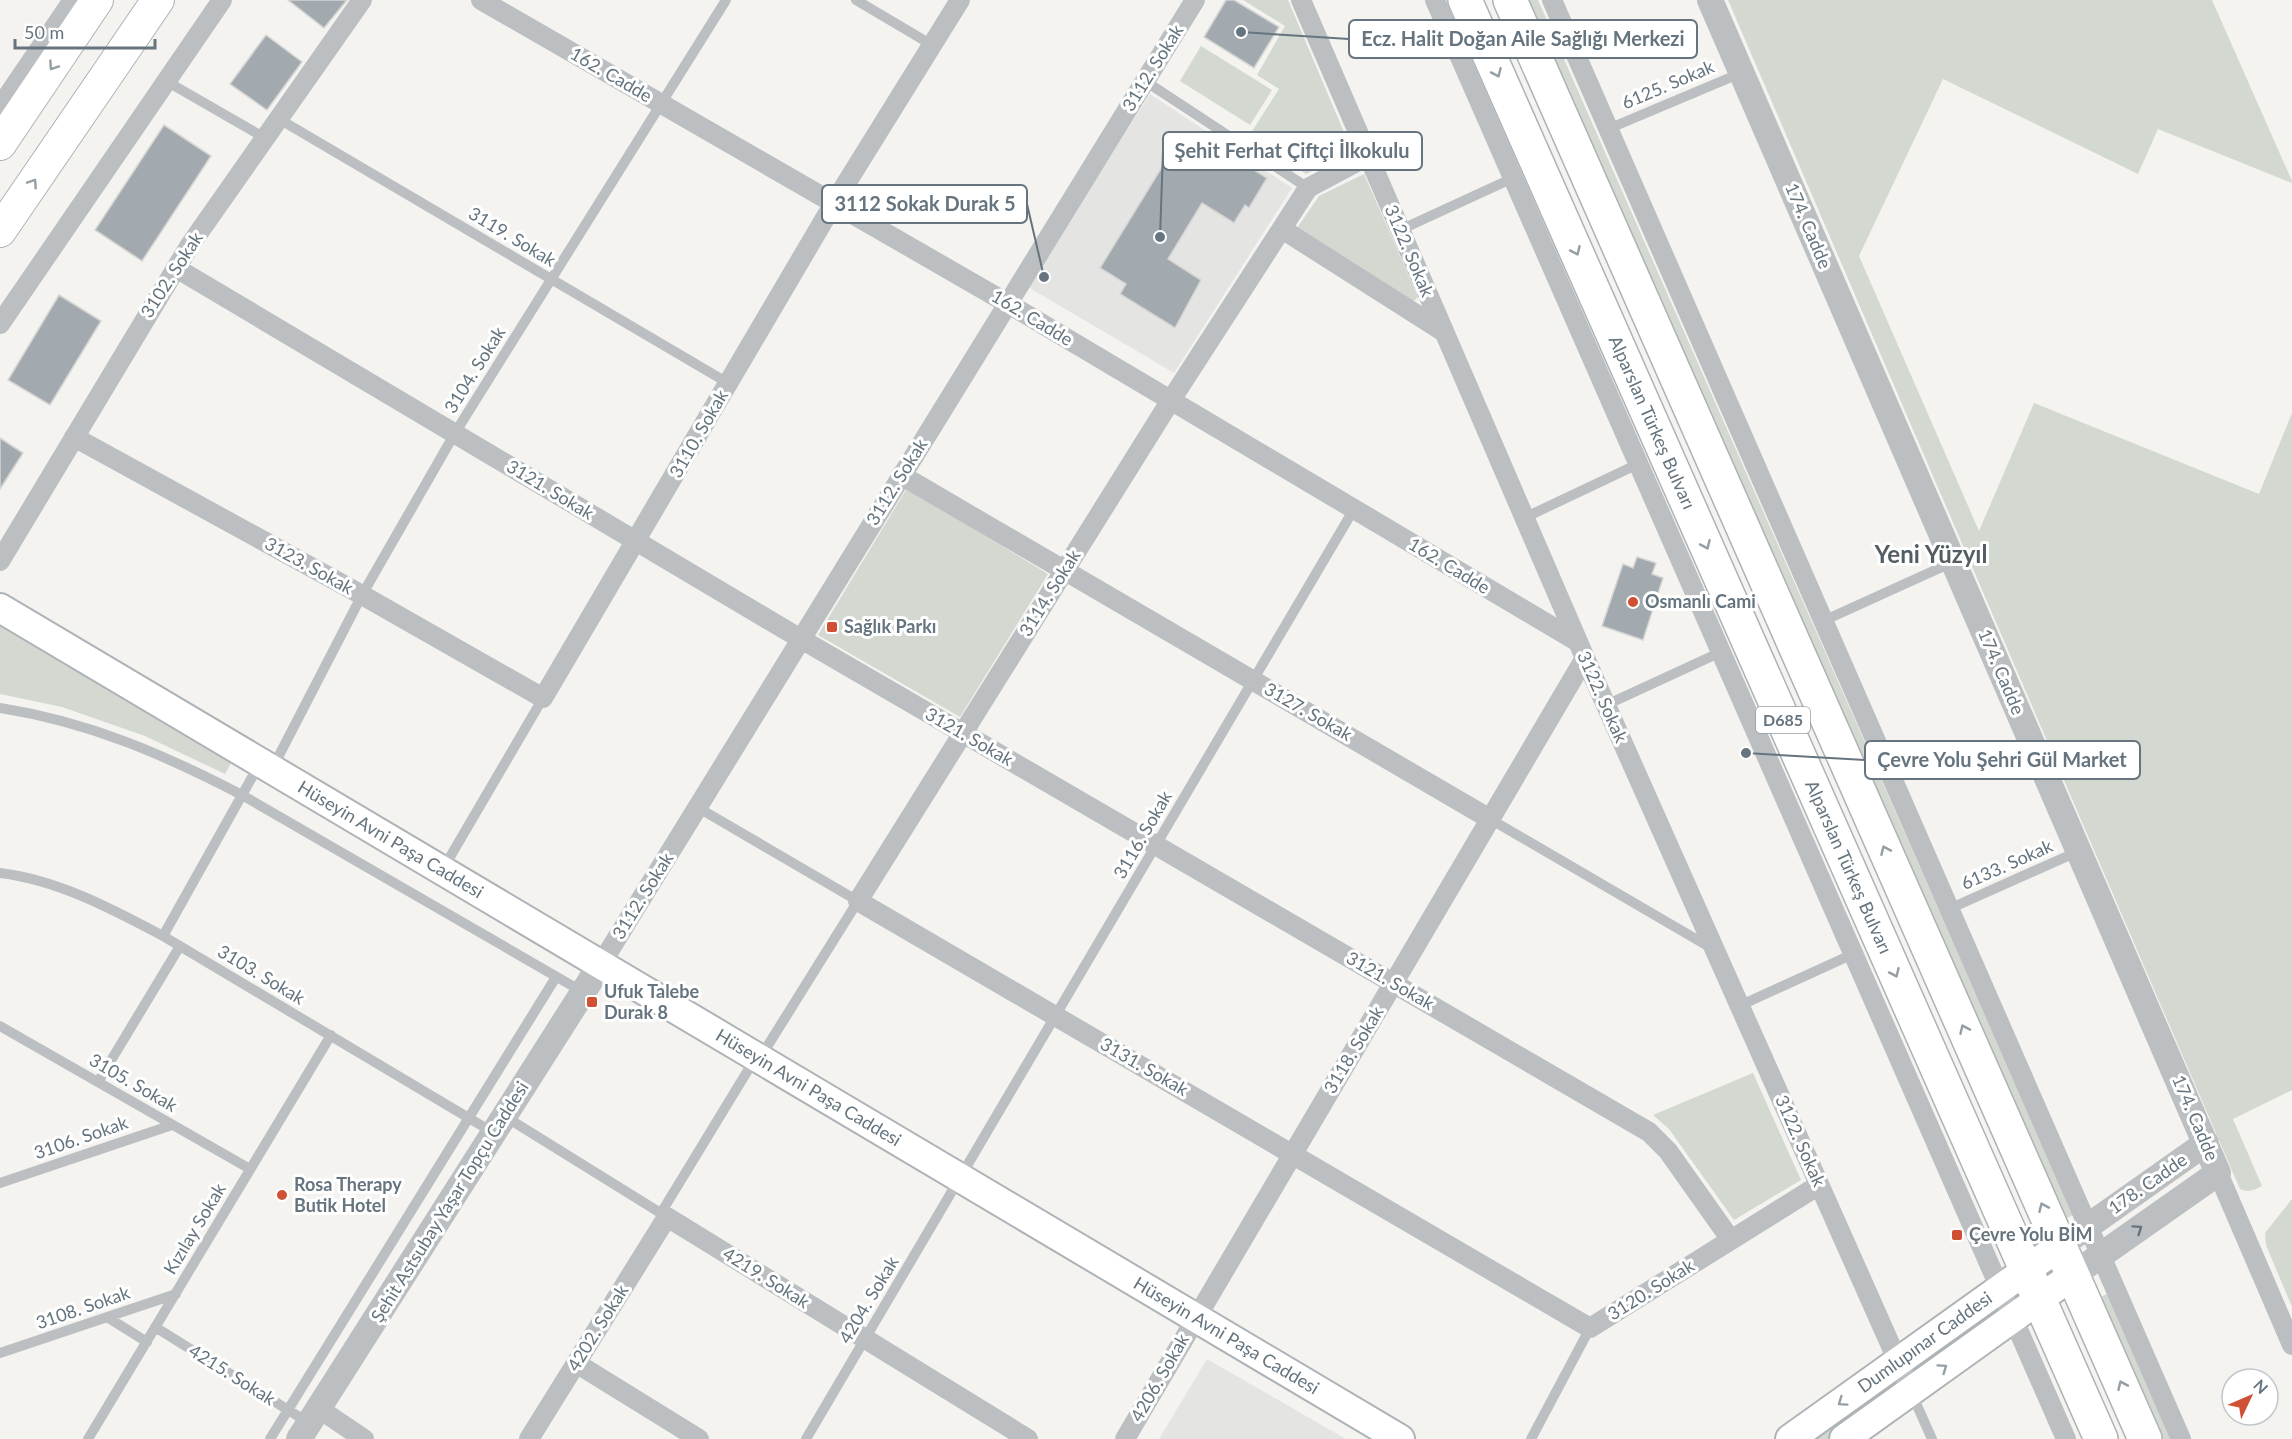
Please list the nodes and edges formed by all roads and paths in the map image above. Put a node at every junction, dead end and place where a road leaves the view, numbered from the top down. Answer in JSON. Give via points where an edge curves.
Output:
{"nodes":[{"id":1,"x":73,"y":0,"type":"edge"},
{"id":2,"x":98,"y":0,"type":"edge"},
{"id":3,"x":158,"y":0,"type":"edge"},
{"id":4,"x":222,"y":0,"type":"edge"},
{"id":5,"x":362,"y":0,"type":"edge"},
{"id":6,"x":481,"y":0,"type":"edge"},
{"id":7,"x":726,"y":0,"type":"edge"},
{"id":8,"x":856,"y":0,"type":"edge"},
{"id":9,"x":960,"y":0,"type":"edge"},
{"id":10,"x":1195,"y":0,"type":"edge"},
{"id":11,"x":1301,"y":0,"type":"edge"},
{"id":12,"x":1435,"y":0,"type":"edge"},
{"id":13,"x":1465,"y":0,"type":"edge"},
{"id":14,"x":1509,"y":0,"type":"edge"},
{"id":15,"x":1552,"y":0,"type":"edge"},
{"id":16,"x":1710,"y":0,"type":"edge"},
{"id":17,"x":932,"y":45,"type":"junction"},
{"id":18,"x":1742,"y":73,"type":"junction"},
{"id":19,"x":166,"y":81,"type":"junction"},
{"id":20,"x":1145,"y":81,"type":"junction"},
{"id":21,"x":661,"y":104,"type":"junction"},
{"id":22,"x":0,"y":107,"type":"edge"},
{"id":23,"x":279,"y":119,"type":"junction"},
{"id":24,"x":1608,"y":129,"type":"junction"},
{"id":25,"x":265,"y":138,"type":"junction"},
{"id":26,"x":0,"y":144,"type":"edge"},
{"id":27,"x":1368,"y":156,"type":"junction"},
{"id":28,"x":1513,"y":178,"type":"junction"},
{"id":29,"x":1308,"y":188,"type":"junction"},
{"id":30,"x":834,"y":203,"type":"junction"},
{"id":31,"x":1282,"y":229,"type":"junction"},
{"id":32,"x":1400,"y":230,"type":"junction"},
{"id":33,"x":0,"y":231,"type":"edge"},
{"id":34,"x":176,"y":268,"type":"junction"},
{"id":35,"x":551,"y":279,"type":"junction"},
{"id":36,"x":1007,"y":303,"type":"junction"},
{"id":37,"x":0,"y":324,"type":"edge"},
{"id":38,"x":1444,"y":332,"type":"junction"},
{"id":39,"x":728,"y":383,"type":"junction"},
{"id":40,"x":1171,"y":400,"type":"junction"},
{"id":41,"x":455,"y":433,"type":"junction"},
{"id":42,"x":74,"y":437,"type":"junction"},
{"id":43,"x":1638,"y":464,"type":"junction"},
{"id":44,"x":902,"y":475,"type":"junction"},
{"id":45,"x":1354,"y":509,"type":"junction"},
{"id":46,"x":1524,"y":518,"type":"junction"},
{"id":47,"x":636,"y":541,"type":"junction"},
{"id":48,"x":0,"y":561,"type":"edge"},
{"id":49,"x":1954,"y":562,"type":"junction"},
{"id":50,"x":1065,"y":570,"type":"junction"},
{"id":51,"x":362,"y":594,"type":"junction"},
{"id":52,"x":0,"y":608,"type":"edge"},
{"id":53,"x":1823,"y":621,"type":"junction"},
{"id":54,"x":801,"y":639,"type":"junction"},
{"id":55,"x":1581,"y":650,"type":"junction"},
{"id":56,"x":1721,"y":652,"type":"junction"},
{"id":57,"x":1253,"y":680,"type":"junction"},
{"id":58,"x":543,"y":699,"type":"junction"},
{"id":59,"x":1606,"y":705,"type":"junction"},
{"id":60,"x":0,"y":708,"type":"edge"},
{"id":61,"x":963,"y":733,"type":"junction"},
{"id":62,"x":266,"y":766,"type":"junction"},
{"id":63,"x":242,"y":795,"type":"junction"},
{"id":64,"x":697,"y":807,"type":"junction"},
{"id":65,"x":1490,"y":819,"type":"junction"},
{"id":66,"x":1156,"y":845,"type":"junction"},
{"id":67,"x":2079,"y":851,"type":"junction"},
{"id":68,"x":442,"y":870,"type":"junction"},
{"id":69,"x":0,"y":873,"type":"edge"},
{"id":70,"x":858,"y":901,"type":"junction"},
{"id":71,"x":1949,"y":909,"type":"junction"},
{"id":72,"x":163,"y":936,"type":"junction"},
{"id":73,"x":180,"y":945,"type":"junction"},
{"id":74,"x":1714,"y":950,"type":"junction"},
{"id":75,"x":1853,"y":954,"type":"junction"},
{"id":76,"x":601,"y":964,"type":"junction"},
{"id":77,"x":556,"y":977,"type":"junction"},
{"id":78,"x":1393,"y":983,"type":"junction"},
{"id":79,"x":583,"y":993,"type":"junction"},
{"id":80,"x":1739,"y":1006,"type":"junction"},
{"id":81,"x":1055,"y":1016,"type":"junction"},
{"id":82,"x":0,"y":1026,"type":"edge"},
{"id":83,"x":331,"y":1035,"type":"junction"},
{"id":84,"x":758,"y":1058,"type":"junction"},
{"id":85,"x":98,"y":1082,"type":"junction"},
{"id":86,"x":469,"y":1118,"type":"junction"},
{"id":87,"x":172,"y":1125,"type":"junction"},
{"id":88,"x":499,"y":1125,"type":"junction"},
{"id":89,"x":2206,"y":1143,"type":"junction"},
{"id":90,"x":1293,"y":1154,"type":"junction"},
{"id":91,"x":250,"y":1169,"type":"junction"},
{"id":92,"x":2218,"y":1173,"type":"junction"},
{"id":93,"x":960,"y":1178,"type":"junction"},
{"id":94,"x":0,"y":1183,"type":"edge"},
{"id":95,"x":1819,"y":1185,"type":"junction"},
{"id":96,"x":664,"y":1215,"type":"junction"},
{"id":97,"x":2088,"y":1226,"type":"junction"},
{"id":98,"x":1731,"y":1240,"type":"junction"},
{"id":99,"x":2102,"y":1255,"type":"junction"},
{"id":100,"x":2067,"y":1261,"type":"junction"},
{"id":101,"x":2033,"y":1285,"type":"junction"},
{"id":102,"x":2000,"y":1289,"type":"junction"},
{"id":103,"x":176,"y":1294,"type":"junction"},
{"id":104,"x":106,"y":1317,"type":"junction"},
{"id":105,"x":1196,"y":1318,"type":"junction"},
{"id":106,"x":2013,"y":1319,"type":"junction"},
{"id":107,"x":156,"y":1327,"type":"junction"},
{"id":108,"x":1590,"y":1328,"type":"junction"},
{"id":109,"x":865,"y":1339,"type":"junction"},
{"id":110,"x":147,"y":1342,"type":"junction"},
{"id":111,"x":2292,"y":1345,"type":"edge"},
{"id":112,"x":0,"y":1353,"type":"edge"},
{"id":113,"x":1898,"y":1362,"type":"junction"},
{"id":114,"x":576,"y":1363,"type":"junction"},
{"id":115,"x":1911,"y":1391,"type":"junction"},
{"id":116,"x":304,"y":1420,"type":"edge"},
{"id":117,"x":88,"y":1439,"type":"edge"},
{"id":118,"x":270,"y":1439,"type":"edge"},
{"id":119,"x":364,"y":1439,"type":"edge"},
{"id":120,"x":530,"y":1439,"type":"edge"},
{"id":121,"x":699,"y":1439,"type":"edge"},
{"id":122,"x":806,"y":1439,"type":"edge"},
{"id":123,"x":1028,"y":1439,"type":"edge"},
{"id":124,"x":1125,"y":1439,"type":"edge"},
{"id":125,"x":1400,"y":1439,"type":"edge"},
{"id":126,"x":1531,"y":1439,"type":"edge"},
{"id":127,"x":1790,"y":1439,"type":"edge"},
{"id":128,"x":1844,"y":1439,"type":"edge"},
{"id":129,"x":1932,"y":1439,"type":"edge"},
{"id":130,"x":2066,"y":1439,"type":"edge"},
{"id":131,"x":2101,"y":1439,"type":"edge"},
{"id":132,"x":2145,"y":1439,"type":"edge"},
{"id":133,"x":2181,"y":1439,"type":"edge"}],
"edges":[{"from":1,"to":22,"type":"street"},
{"from":2,"to":26,"type":"main road","one_way":true},
{"from":33,"to":3,"type":"main road","one_way":true},
{"from":4,"to":19,"type":"street"},
{"from":5,"to":23,"type":"street","name":"3102. Sokak"},
{"from":6,"to":21,"type":"street","name":"162. Cadde"},
{"from":7,"to":21,"type":"lane","name":"3104. Sokak"},
{"from":8,"to":17,"type":"lane"},
{"from":9,"to":17,"type":"street","name":"3110. Sokak"},
{"from":10,"to":20,"type":"street","name":"3112. Sokak"},
{"from":11,"to":27,"type":"street","name":"3122. Sokak"},
{"from":12,"to":28,"type":"street"},
{"from":13,"to":101,"type":"highway","name":"Alparslan Türkeş Bulvarı","number":"D685","one_way":true},
{"from":100,"to":14,"type":"highway","number":"D685","one_way":true},
{"from":15,"to":24,"type":"street"},
{"from":16,"to":18,"type":"street","name":"174. Cadde"},
{"from":17,"to":30,"type":"street","name":"3110. Sokak"},
{"from":18,"to":24,"type":"lane","name":"6125. Sokak"},
{"from":18,"to":49,"type":"street","name":"174. Cadde"},
{"from":19,"to":25,"type":"lane"},
{"from":19,"to":37,"type":"street"},
{"from":20,"to":29,"type":"lane"},
{"from":20,"to":36,"type":"street","name":"3112. Sokak"},
{"from":21,"to":30,"type":"street","name":"162. Cadde"},
{"from":21,"to":35,"type":"lane","name":"3104. Sokak"},
{"from":23,"to":25,"type":"street","name":"3102. Sokak"},
{"from":23,"to":35,"type":"lane","name":"3119. Sokak"},
{"from":24,"to":53,"type":"street"},
{"from":25,"to":34,"type":"street","name":"3102. Sokak"},
{"from":27,"to":29,"type":"street","name":"3114. Sokak"},
{"from":27,"to":32,"type":"street","name":"3122. Sokak"},
{"from":28,"to":32,"type":"lane"},
{"from":28,"to":43,"type":"street"},
{"from":29,"to":31,"type":"street","name":"3114. Sokak"},
{"from":30,"to":36,"type":"street","name":"162. Cadde"},
{"from":30,"to":39,"type":"street","name":"3110. Sokak"},
{"from":31,"to":38,"type":"street"},
{"from":31,"to":40,"type":"street","name":"3114. Sokak"},
{"from":32,"to":38,"type":"street","name":"3122. Sokak"},
{"from":34,"to":41,"type":"street","name":"3121. Sokak"},
{"from":34,"to":42,"type":"street","name":"3102. Sokak"},
{"from":35,"to":39,"type":"lane","name":"3119. Sokak"},
{"from":35,"to":41,"type":"lane","name":"3104. Sokak"},
{"from":36,"to":40,"type":"street","name":"162. Cadde"},
{"from":36,"to":44,"type":"street","name":"3112. Sokak"},
{"from":38,"to":46,"type":"street","name":"3122. Sokak"},
{"from":39,"to":47,"type":"street","name":"3110. Sokak"},
{"from":40,"to":45,"type":"street","name":"162. Cadde"},
{"from":40,"to":50,"type":"street","name":"3114. Sokak"},
{"from":41,"to":47,"type":"street","name":"3121. Sokak"},
{"from":41,"to":51,"type":"lane","name":"3104. Sokak"},
{"from":42,"to":48,"type":"street","name":"3102. Sokak"},
{"from":42,"to":51,"type":"street","name":"3123. Sokak"},
{"from":43,"to":46,"type":"lane"},
{"from":43,"to":56,"type":"street"},
{"from":44,"to":50,"type":"street","name":"3127. Sokak"},
{"from":44,"to":54,"type":"street","name":"3112. Sokak"},
{"from":45,"to":55,"type":"street","name":"162. Cadde"},
{"from":45,"to":57,"type":"lane","name":"3116. Sokak"},
{"from":46,"to":55,"type":"street","name":"3122. Sokak"},
{"from":47,"to":54,"type":"street","name":"3121. Sokak"},
{"from":47,"to":58,"type":"street","name":"3110. Sokak"},
{"from":49,"to":53,"type":"lane"},
{"from":49,"to":67,"type":"street","name":"174. Cadde"},
{"from":50,"to":57,"type":"street","name":"3127. Sokak"},
{"from":50,"to":61,"type":"street","name":"3114. Sokak"},
{"from":51,"to":58,"type":"street","name":"3123. Sokak"},
{"from":51,"to":62,"type":"lane","name":"3104. Sokak"},
{"from":52,"to":62,"type":"main road","name":"Hüseyin Avni Paşa Caddesi"},
{"from":53,"to":71,"type":"street"},
{"from":54,"to":61,"type":"street","name":"3121. Sokak"},
{"from":54,"to":64,"type":"street","name":"3112. Sokak"},
{"from":55,"to":59,"type":"street","name":"3122. Sokak"},
{"from":55,"to":65,"type":"street","name":"3118. Sokak"},
{"from":56,"to":59,"type":"lane"},
{"from":56,"to":75,"type":"street"},
{"from":57,"to":65,"type":"street","name":"3127. Sokak"},
{"from":57,"to":66,"type":"lane","name":"3116. Sokak"},
{"from":58,"to":68,"type":"lane","name":"3110. Sokak"},
{"from":59,"to":74,"type":"street","name":"3122. Sokak"},
{"from":60,"to":63,"type":"lane","via":[[63,720],[111,735],[186,766]]},
{"from":61,"to":66,"type":"street","name":"3121. Sokak"},
{"from":61,"to":70,"type":"street","name":"3114. Sokak"},
{"from":62,"to":63,"type":"lane","name":"3104. Sokak"},
{"from":62,"to":68,"type":"main road","name":"Hüseyin Avni Paşa Caddesi"},
{"from":63,"to":72,"type":"lane","name":"3104. Sokak"},
{"from":63,"to":77,"type":"lane"},
{"from":64,"to":70,"type":"lane","name":"3131. Sokak"},
{"from":64,"to":76,"type":"street","name":"3112. Sokak"},
{"from":65,"to":74,"type":"lane","name":"3127. Sokak"},
{"from":65,"to":78,"type":"street","name":"3118. Sokak"},
{"from":66,"to":78,"type":"street","name":"3121. Sokak"},
{"from":66,"to":81,"type":"lane","name":"3116. Sokak"},
{"from":67,"to":71,"type":"lane","name":"6133. Sokak"},
{"from":67,"to":89,"type":"street","name":"174. Cadde"},
{"from":68,"to":76,"type":"main road","name":"Hüseyin Avni Paşa Caddesi"},
{"from":69,"to":72,"type":"lane","name":"3103. Sokak","via":[[58,887],[111,908]]},
{"from":70,"to":81,"type":"street","name":"3131. Sokak"},
{"from":70,"to":84,"type":"lane","name":"3114. Sokak"},
{"from":71,"to":97,"type":"street"},
{"from":72,"to":73,"type":"lane","name":"3103. Sokak"},
{"from":73,"to":83,"type":"lane","name":"3103. Sokak"},
{"from":73,"to":85,"type":"lane"},
{"from":74,"to":80,"type":"street","name":"3122. Sokak"},
{"from":75,"to":80,"type":"lane"},
{"from":75,"to":102,"type":"street"},
{"from":76,"to":79,"type":"street","name":"Şehit Astsubay Yaşar Topçu Caddesi"},
{"from":76,"to":84,"type":"main road","name":"Hüseyin Avni Paşa Caddesi"},
{"from":77,"to":79,"type":"lane"},
{"from":77,"to":86,"type":"lane"},
{"from":78,"to":90,"type":"street","name":"3118. Sokak"},
{"from":78,"to":98,"type":"street","name":"3121. Sokak","via":[[1649,1132],[1668,1151]]},
{"from":79,"to":88,"type":"street","name":"Şehit Astsubay Yaşar Topçu Caddesi"},
{"from":80,"to":95,"type":"street","name":"3122. Sokak"},
{"from":81,"to":90,"type":"street","name":"3131. Sokak"},
{"from":81,"to":93,"type":"lane","name":"3116. Sokak"},
{"from":82,"to":85,"type":"lane","name":"3105. Sokak"},
{"from":83,"to":86,"type":"lane","name":"3103. Sokak"},
{"from":83,"to":91,"type":"lane","name":"Kızılay Sokak"},
{"from":84,"to":93,"type":"main road","name":"Hüseyin Avni Paşa Caddesi"},
{"from":84,"to":96,"type":"lane","name":"4202. Sokak"},
{"from":85,"to":87,"type":"lane","name":"3105. Sokak"},
{"from":86,"to":88,"type":"lane","name":"3103. Sokak"},
{"from":86,"to":116,"type":"lane"},
{"from":87,"to":91,"type":"lane","name":"3105. Sokak"},
{"from":87,"to":94,"type":"lane","name":"3106. Sokak"},
{"from":88,"to":96,"type":"lane","name":"4219. Sokak"},
{"from":88,"to":116,"type":"street","name":"Şehit Astsubay Yaşar Topçu Caddesi"},
{"from":89,"to":92,"type":"street","name":"174. Cadde"},
{"from":89,"to":97,"type":"street","name":"178. Cadde"},
{"from":90,"to":105,"type":"street","name":"3118. Sokak"},
{"from":90,"to":108,"type":"street","name":"3131. Sokak"},
{"from":91,"to":103,"type":"lane","name":"Kızılay Sokak"},
{"from":99,"to":92,"type":"street","name":"178. Cadde","one_way":true},
{"from":92,"to":111,"type":"street","name":"174. Cadde"},
{"from":93,"to":105,"type":"main road","name":"Hüseyin Avni Paşa Caddesi"},
{"from":93,"to":109,"type":"lane","name":"4204. Sokak"},
{"from":95,"to":98,"type":"street","name":"3120. Sokak"},
{"from":95,"to":113,"type":"street","name":"3122. Sokak"},
{"from":96,"to":109,"type":"street","name":"4219. Sokak"},
{"from":96,"to":114,"type":"street","name":"4202. Sokak"},
{"from":97,"to":99,"type":"street"},
{"from":97,"to":100,"type":"street","name":"178. Cadde"},
{"from":98,"to":108,"type":"street","name":"3120. Sokak"},
{"from":99,"to":100,"type":"street","name":"178. Cadde"},
{"from":99,"to":133,"type":"street"},
{"from":100,"to":101,"type":"main road","name":"Dumlupınar Caddesi"},
{"from":132,"to":100,"type":"highway","number":"D685","one_way":true},
{"from":101,"to":102,"type":"main road","name":"Dumlupınar Caddesi"},
{"from":101,"to":106,"type":"main road","name":"Dumlupınar Caddesi"},
{"from":101,"to":131,"type":"highway","name":"Alparslan Türkeş Bulvarı","number":"D685"},
{"from":102,"to":106,"type":"street"},
{"from":102,"to":113,"type":"main road","name":"Dumlupınar Caddesi"},
{"from":103,"to":104,"type":"lane","name":"3108. Sokak"},
{"from":103,"to":107,"type":"lane","name":"Kızılay Sokak"},
{"from":104,"to":110,"type":"lane"},
{"from":104,"to":112,"type":"lane","name":"3108. Sokak"},
{"from":105,"to":124,"type":"street","name":"4206. Sokak"},
{"from":105,"to":125,"type":"main road","name":"Hüseyin Avni Paşa Caddesi"},
{"from":115,"to":106,"type":"main road","name":"Dumlupınar Caddesi","one_way":true},
{"from":106,"to":130,"type":"street"},
{"from":107,"to":110,"type":"lane","name":"Kızılay Sokak"},
{"from":107,"to":116,"type":"lane","name":"4215. Sokak"},
{"from":108,"to":126,"type":"lane","name":"3120. Sokak"},
{"from":109,"to":122,"type":"lane","name":"4204. Sokak"},
{"from":109,"to":123,"type":"street","name":"4219. Sokak"},
{"from":110,"to":117,"type":"lane","name":"Kızılay Sokak"},
{"from":113,"to":115,"type":"street","name":"3122. Sokak"},
{"from":113,"to":127,"type":"main road","name":"Dumlupınar Caddesi","one_way":true},
{"from":114,"to":120,"type":"street","name":"4202. Sokak"},
{"from":114,"to":121,"type":"street"},
{"from":115,"to":128,"type":"main road","name":"Dumlupınar Caddesi"},
{"from":115,"to":129,"type":"lane"},
{"from":116,"to":118,"type":"lane"},
{"from":116,"to":119,"type":"street","name":"4215. Sokak"}]}
